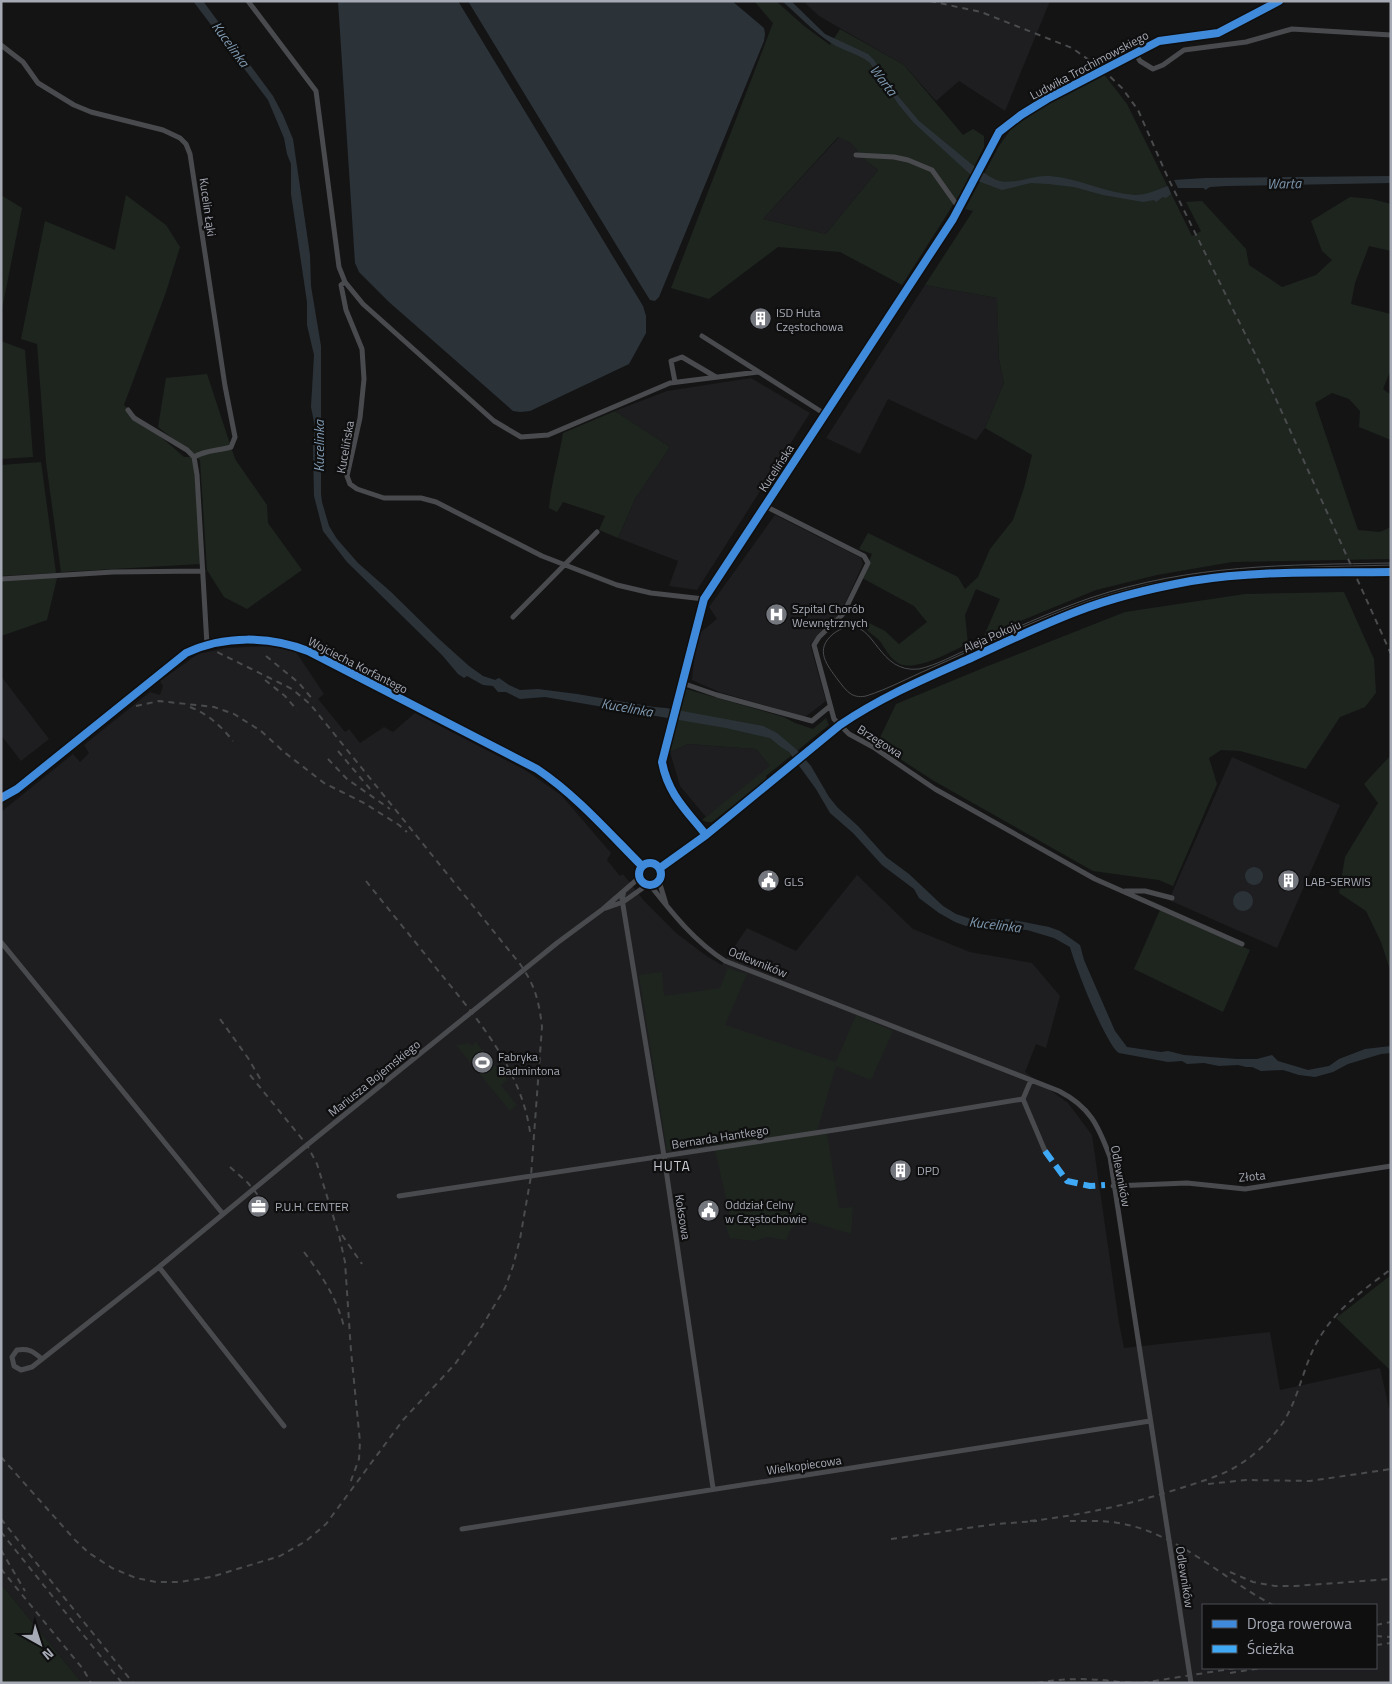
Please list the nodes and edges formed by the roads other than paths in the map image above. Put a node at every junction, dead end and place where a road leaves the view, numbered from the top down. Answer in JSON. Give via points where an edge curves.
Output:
{"nodes":[{"id":1,"x":248,"y":1,"type":"edge"},
{"id":2,"x":1279,"y":1,"type":"edge"},
{"id":3,"x":1391,"y":35,"type":"edge"},
{"id":4,"x":1,"y":45,"type":"edge"},
{"id":5,"x":1135,"y":53,"type":"junction"},
{"id":6,"x":999,"y":132,"type":"joint"},
{"id":7,"x":856,"y":155,"type":"dead end"},
{"id":8,"x":959,"y":208,"type":"junction"},
{"id":9,"x":345,"y":282,"type":"junction"},
{"id":10,"x":702,"y":336,"type":"dead end"},
{"id":11,"x":758,"y":372,"type":"junction"},
{"id":12,"x":717,"y":377,"type":"junction"},
{"id":13,"x":675,"y":382,"type":"junction"},
{"id":14,"x":128,"y":410,"type":"dead end"},
{"id":15,"x":825,"y":414,"type":"junction"},
{"id":16,"x":194,"y":457,"type":"junction"},
{"id":17,"x":765,"y":506,"type":"junction"},
{"id":18,"x":597,"y":532,"type":"dead end"},
{"id":19,"x":566,"y":565,"type":"junction"},
{"id":20,"x":203,"y":571,"type":"junction"},
{"id":21,"x":1391,"y":572,"type":"edge"},
{"id":22,"x":1,"y":579,"type":"edge"},
{"id":23,"x":704,"y":599,"type":"junction"},
{"id":24,"x":513,"y":617,"type":"dead end"},
{"id":25,"x":207,"y":645,"type":"junction"},
{"id":26,"x":682,"y":683,"type":"junction"},
{"id":27,"x":829,"y":707,"type":"junction"},
{"id":28,"x":840,"y":725,"type":"junction"},
{"id":29,"x":1,"y":798,"type":"edge"},
{"id":30,"x":706,"y":835,"type":"junction"},
{"id":31,"x":642,"y":866,"type":"junction"},
{"id":32,"x":660,"y":868,"type":"junction"},
{"id":33,"x":640,"y":877,"type":"junction"},
{"id":34,"x":659,"y":881,"type":"junction"},
{"id":35,"x":648,"y":885,"type":"junction"},
{"id":36,"x":625,"y":890,"type":"junction"},
{"id":37,"x":1124,"y":891,"type":"junction"},
{"id":38,"x":1172,"y":898,"type":"dead end"},
{"id":39,"x":623,"y":902,"type":"junction"},
{"id":40,"x":603,"y":909,"type":"junction"},
{"id":41,"x":669,"y":911,"type":"junction"},
{"id":42,"x":1,"y":942,"type":"edge"},
{"id":43,"x":1242,"y":944,"type":"dead end"},
{"id":44,"x":1031,"y":1080,"type":"junction"},
{"id":45,"x":1023,"y":1099,"type":"junction"},
{"id":46,"x":1045,"y":1151,"type":"dead end"},
{"id":47,"x":664,"y":1156,"type":"junction"},
{"id":48,"x":1391,"y":1166,"type":"edge"},
{"id":49,"x":1113,"y":1186,"type":"junction"},
{"id":50,"x":399,"y":1196,"type":"dead end"},
{"id":51,"x":223,"y":1214,"type":"junction"},
{"id":52,"x":159,"y":1267,"type":"junction"},
{"id":53,"x":42,"y":1359,"type":"junction"},
{"id":54,"x":1150,"y":1421,"type":"junction"},
{"id":55,"x":284,"y":1426,"type":"dead end"},
{"id":56,"x":713,"y":1488,"type":"junction"},
{"id":57,"x":462,"y":1529,"type":"dead end"},
{"id":58,"x":1191,"y":1683,"type":"edge"}],
"edges":[{"from":1,"to":9,"type":"street","via":[[316,91],[339,266]]},
{"from":2,"to":5,"type":"street","name":"Ludwika Trochimowskiego","via":[[1218,33],[1159,41]]},
{"from":3,"to":5,"type":"street","via":[[1292,29],[1246,42],[1184,50],[1153,69],[1140,61]]},
{"from":4,"to":16,"type":"street","name":"Kucelin Łąki","via":[[23,62],[38,83],[74,105],[163,130],[186,144],[235,437],[231,447]]},
{"from":5,"to":6,"type":"street","name":"Ludwika Trochimowskiego","via":[[1047,99]]},
{"from":6,"to":8,"type":"street","name":"Kucelińska"},
{"from":7,"to":8,"type":"street","via":[[894,157],[932,170]]},
{"from":8,"to":15,"type":"street","name":"Kucelińska"},
{"from":9,"to":13,"type":"street","via":[[363,304],[487,414],[521,437],[548,436]]},
{"from":9,"to":19,"type":"street","name":"Kucelińska","via":[[341,285],[362,349],[364,378],[360,418],[347,476],[350,484],[384,498],[421,498],[436,502]]},
{"from":10,"to":11,"type":"street"},
{"from":11,"to":12,"type":"street"},
{"from":11,"to":15,"type":"street"},
{"from":12,"to":13,"type":"street"},
{"from":12,"to":13,"type":"street","via":[[682,357],[671,361]]},
{"from":14,"to":16,"type":"street","via":[[134,418]]},
{"from":15,"to":17,"type":"street","name":"Kucelińska"},
{"from":16,"to":20,"type":"street"},
{"from":17,"to":23,"type":"street","name":"Kucelińska"},
{"from":17,"to":27,"type":"street","name":"Brzegowa","via":[[864,556],[868,562],[843,614],[814,645]]},
{"from":18,"to":19,"type":"street"},
{"from":19,"to":23,"type":"street","name":"Kucelińska","via":[[617,586]]},
{"from":19,"to":24,"type":"street"},
{"from":20,"to":22,"type":"street","via":[[114,572]]},
{"from":20,"to":25,"type":"street"},
{"from":21,"to":28,"type":"street","name":"Aleja Pokoju","bridge":true,"via":[[1223,577],[1118,598],[1079,610],[898,690]]},
{"from":23,"to":26,"type":"street","name":"Kucelińska"},
{"from":25,"to":29,"type":"street","name":"Wojciecha Korfantego","via":[[179,658],[17,789]]},
{"from":25,"to":31,"type":"street","name":"Wojciecha Korfantego","via":[[245,640],[275,642],[303,649],[336,665],[550,778]]},
{"from":26,"to":27,"type":"street","via":[[812,722]]},
{"from":26,"to":30,"type":"street","name":"Kucelińska","via":[[662,762],[664,777],[673,794]]},
{"from":27,"to":28,"type":"street","name":"Brzegowa"},
{"from":28,"to":30,"type":"street","name":"Aleja Pokoju"},
{"from":28,"to":37,"type":"street","name":"Brzegowa","via":[[935,789],[1095,879]]},
{"from":30,"to":32,"type":"street","name":"Aleja Pokoju"},
{"from":31,"to":32,"type":"street","via":[[651,863]]},
{"from":31,"to":33,"type":"street"},
{"from":32,"to":34,"type":"street"},
{"from":33,"to":35,"type":"street"},
{"from":33,"to":36,"type":"street","name":"Mariusza Bojemskiego"},
{"from":34,"to":35,"type":"street"},
{"from":34,"to":41,"type":"street","name":"Odlewników"},
{"from":35,"to":39,"type":"street","name":"Mariusza Bojemskiego"},
{"from":35,"to":41,"type":"street","name":"Odlewników"},
{"from":36,"to":39,"type":"street","name":"Koksowa"},
{"from":36,"to":40,"type":"street","name":"Mariusza Bojemskiego"},
{"from":37,"to":38,"type":"street","name":"Brzegowa","via":[[1145,891]]},
{"from":37,"to":43,"type":"street","name":"Brzegowa"},
{"from":39,"to":40,"type":"street","name":"Mariusza Bojemskiego"},
{"from":39,"to":47,"type":"street","name":"Koksowa"},
{"from":40,"to":51,"type":"street","name":"Mariusza Bojemskiego"},
{"from":41,"to":44,"type":"street","name":"Odlewników","via":[[694,937],[725,960]]},
{"from":42,"to":51,"type":"street"},
{"from":44,"to":45,"type":"street"},
{"from":44,"to":49,"type":"street","name":"Odlewników","via":[[1072,1098],[1091,1115],[1110,1157]]},
{"from":45,"to":46,"type":"street"},
{"from":45,"to":47,"type":"street","name":"Bernarda Hantkego"},
{"from":47,"to":50,"type":"street","name":"Bernarda Hantkego"},
{"from":47,"to":56,"type":"street","name":"Koksowa"},
{"from":48,"to":49,"type":"street","name":"Złota","via":[[1245,1188],[1187,1183]]},
{"from":49,"to":54,"type":"street","name":"Odlewników"},
{"from":51,"to":52,"type":"street","name":"Mariusza Bojemskiego"},
{"from":52,"to":53,"type":"street","name":"Mariusza Bojemskiego"},
{"from":52,"to":55,"type":"street"},
{"from":53,"to":53,"type":"street","via":[[21,1370],[14,1366],[12,1356],[17,1350],[26,1348]]},
{"from":54,"to":56,"type":"street","name":"Wielkopiecowa"},
{"from":54,"to":58,"type":"street","name":"Odlewników"},
{"from":56,"to":57,"type":"street","name":"Wielkopiecowa"}]}
